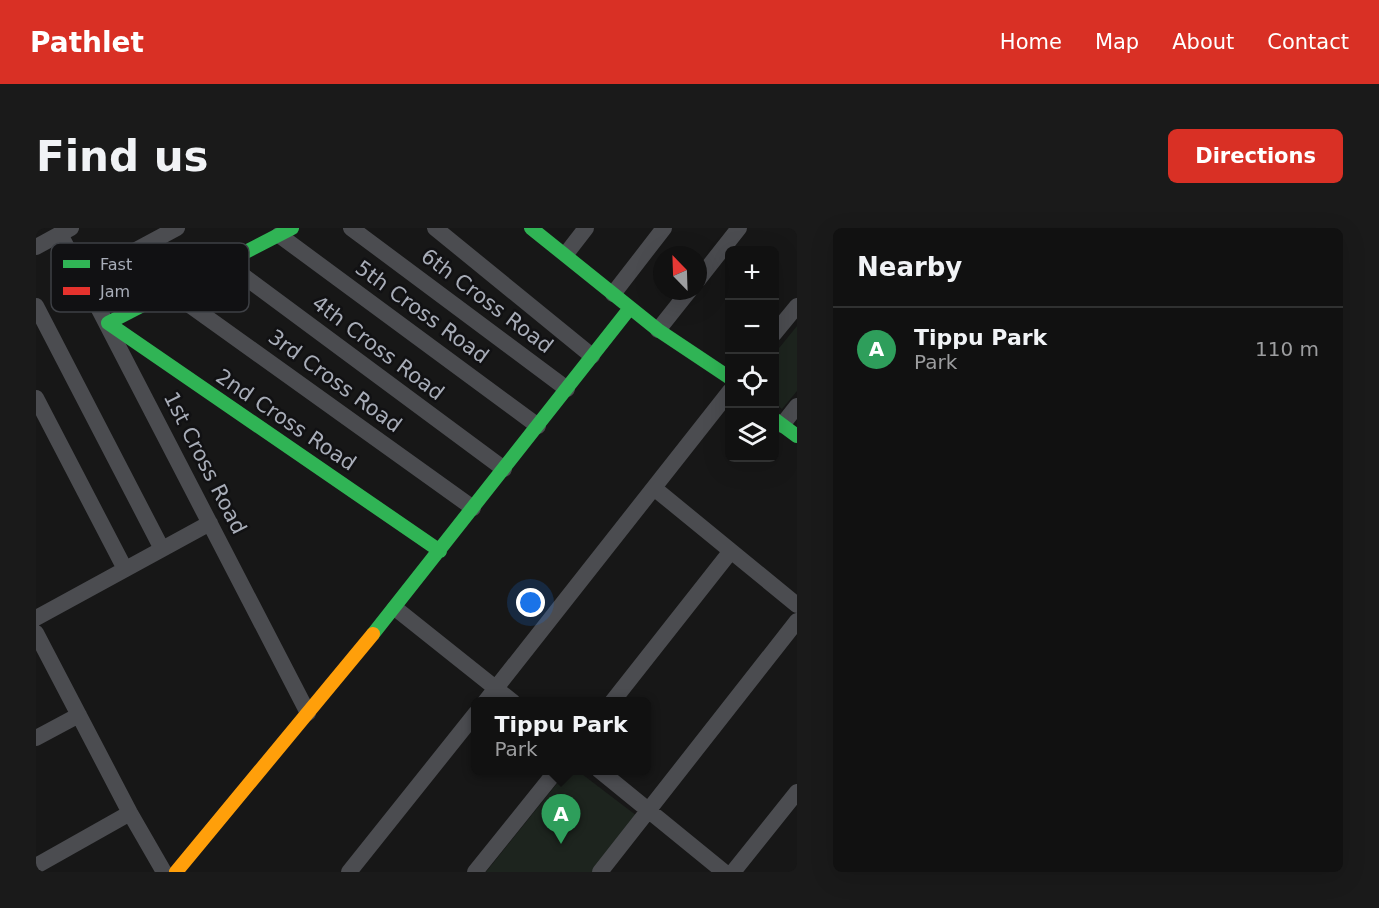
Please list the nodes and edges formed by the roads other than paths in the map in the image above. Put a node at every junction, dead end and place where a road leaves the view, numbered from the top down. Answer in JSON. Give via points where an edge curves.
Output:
{"nodes":[{"id":1,"x":177,"y":228,"type":"edge"},
{"id":2,"x":351,"y":228,"type":"edge"},
{"id":3,"x":435,"y":228,"type":"edge"},
{"id":4,"x":531,"y":228,"type":"edge"},
{"id":5,"x":586,"y":228,"type":"edge"},
{"id":6,"x":664,"y":228,"type":"edge"},
{"id":7,"x":739,"y":228,"type":"edge"},
{"id":8,"x":66,"y":231,"type":"edge"},
{"id":9,"x":285,"y":232,"type":"edge"},
{"id":10,"x":149,"y":243,"type":"edge"},
{"id":11,"x":36,"y":247,"type":"edge"},
{"id":12,"x":249,"y":251,"type":"edge"},
{"id":13,"x":566,"y":254,"type":"junction"},
{"id":14,"x":707,"y":269,"type":"edge"},
{"id":15,"x":249,"y":280,"type":"edge"},
{"id":16,"x":613,"y":294,"type":"junction"},
{"id":17,"x":682,"y":300,"type":"edge"},
{"id":18,"x":36,"y":306,"type":"edge"},
{"id":19,"x":797,"y":306,"type":"edge"},
{"id":20,"x":630,"y":308,"type":"junction"},
{"id":21,"x":102,"y":312,"type":"edge"},
{"id":22,"x":129,"y":312,"type":"edge"},
{"id":23,"x":199,"y":312,"type":"edge"},
{"id":24,"x":108,"y":323,"type":"junction"},
{"id":25,"x":779,"y":328,"type":"edge"},
{"id":26,"x":658,"y":330,"type":"junction"},
{"id":27,"x":592,"y":356,"type":"junction"},
{"id":28,"x":725,"y":375,"type":"edge"},
{"id":29,"x":567,"y":389,"type":"junction"},
{"id":30,"x":725,"y":396,"type":"edge"},
{"id":31,"x":36,"y":398,"type":"edge"},
{"id":32,"x":797,"y":406,"type":"edge"},
{"id":33,"x":779,"y":421,"type":"edge"},
{"id":34,"x":779,"y":423,"type":"edge"},
{"id":35,"x":538,"y":426,"type":"junction"},
{"id":36,"x":797,"y":436,"type":"edge"},
{"id":37,"x":504,"y":469,"type":"junction"},
{"id":38,"x":654,"y":488,"type":"junction"},
{"id":39,"x":473,"y":508,"type":"junction"},
{"id":40,"x":210,"y":523,"type":"junction"},
{"id":41,"x":162,"y":549,"type":"junction"},
{"id":42,"x":730,"y":550,"type":"junction"},
{"id":43,"x":440,"y":551,"type":"junction"},
{"id":44,"x":125,"y":569,"type":"junction"},
{"id":45,"x":797,"y":605,"type":"edge"},
{"id":46,"x":395,"y":608,"type":"junction"},
{"id":47,"x":36,"y":618,"type":"edge"},
{"id":48,"x":797,"y":621,"type":"edge"},
{"id":49,"x":36,"y":633,"type":"edge"},
{"id":50,"x":496,"y":688,"type":"junction"},
{"id":51,"x":489,"y":697,"type":"edge"},
{"id":52,"x":507,"y":697,"type":"edge"},
{"id":53,"x":616,"y":697,"type":"edge"},
{"id":54,"x":308,"y":713,"type":"junction"},
{"id":55,"x":79,"y":715,"type":"junction"},
{"id":56,"x":471,"y":719,"type":"edge"},
{"id":57,"x":36,"y":738,"type":"edge"},
{"id":58,"x":554,"y":775,"type":"edge"},
{"id":59,"x":604,"y":775,"type":"edge"},
{"id":60,"x":797,"y":792,"type":"edge"},
{"id":61,"x":649,"y":811,"type":"junction"},
{"id":62,"x":130,"y":813,"type":"junction"},
{"id":63,"x":36,"y":866,"type":"edge"},
{"id":64,"x":352,"y":871,"type":"edge"},
{"id":65,"x":164,"y":872,"type":"edge"},
{"id":66,"x":176,"y":872,"type":"edge"},
{"id":67,"x":476,"y":872,"type":"edge"},
{"id":68,"x":600,"y":872,"type":"edge"},
{"id":69,"x":724,"y":872,"type":"edge"},
{"id":70,"x":733,"y":872,"type":"edge"}],
"edges":[{"from":1,"to":10,"type":"street"},
{"from":2,"to":29,"type":"street","name":"6th Cross Road"},
{"from":3,"to":27,"type":"street"},
{"from":4,"to":13,"type":"street"},
{"from":5,"to":13,"type":"street"},
{"from":6,"to":16,"type":"street"},
{"from":7,"to":14,"type":"street"},
{"from":8,"to":11,"type":"street"},
{"from":9,"to":12,"type":"street"},
{"from":9,"to":35,"type":"street","name":"5th Cross Road"},
{"from":13,"to":16,"type":"street"},
{"from":15,"to":37,"type":"street","name":"4th Cross Road"},
{"from":16,"to":20,"type":"street"},
{"from":17,"to":26,"type":"street"},
{"from":18,"to":41,"type":"street"},
{"from":19,"to":25,"type":"street"},
{"from":20,"to":26,"type":"street"},
{"from":20,"to":27,"type":"street"},
{"from":21,"to":24,"type":"street","name":"1st Cross Road"},
{"from":22,"to":24,"type":"street"},
{"from":23,"to":39,"type":"street","name":"3rd Cross Road"},
{"from":24,"to":40,"type":"street","name":"1st Cross Road"},
{"from":24,"to":43,"type":"street","name":"2nd Cross Road"},
{"from":26,"to":28,"type":"street"},
{"from":27,"to":29,"type":"street"},
{"from":29,"to":35,"type":"street"},
{"from":30,"to":38,"type":"street"},
{"from":31,"to":44,"type":"street"},
{"from":32,"to":33,"type":"street"},
{"from":34,"to":36,"type":"street"},
{"from":35,"to":37,"type":"street"},
{"from":37,"to":39,"type":"street"},
{"from":38,"to":42,"type":"street"},
{"from":38,"to":50,"type":"street"},
{"from":39,"to":43,"type":"street"},
{"from":40,"to":41,"type":"street"},
{"from":40,"to":54,"type":"street","name":"1st Cross Road"},
{"from":41,"to":44,"type":"street"},
{"from":42,"to":45,"type":"street"},
{"from":42,"to":53,"type":"street"},
{"from":43,"to":46,"type":"street"},
{"from":44,"to":47,"type":"street"},
{"from":46,"to":50,"type":"street"},
{"from":46,"to":54,"type":"street"},
{"from":48,"to":61,"type":"street"},
{"from":49,"to":55,"type":"street"},
{"from":50,"to":51,"type":"street"},
{"from":50,"to":52,"type":"street"},
{"from":54,"to":66,"type":"street"},
{"from":55,"to":57,"type":"street"},
{"from":55,"to":62,"type":"street"},
{"from":56,"to":64,"type":"street"},
{"from":58,"to":67,"type":"street"},
{"from":59,"to":61,"type":"street"},
{"from":60,"to":70,"type":"street"},
{"from":61,"to":68,"type":"street"},
{"from":61,"to":69,"type":"street"},
{"from":62,"to":63,"type":"street"},
{"from":62,"to":65,"type":"street"}]}
